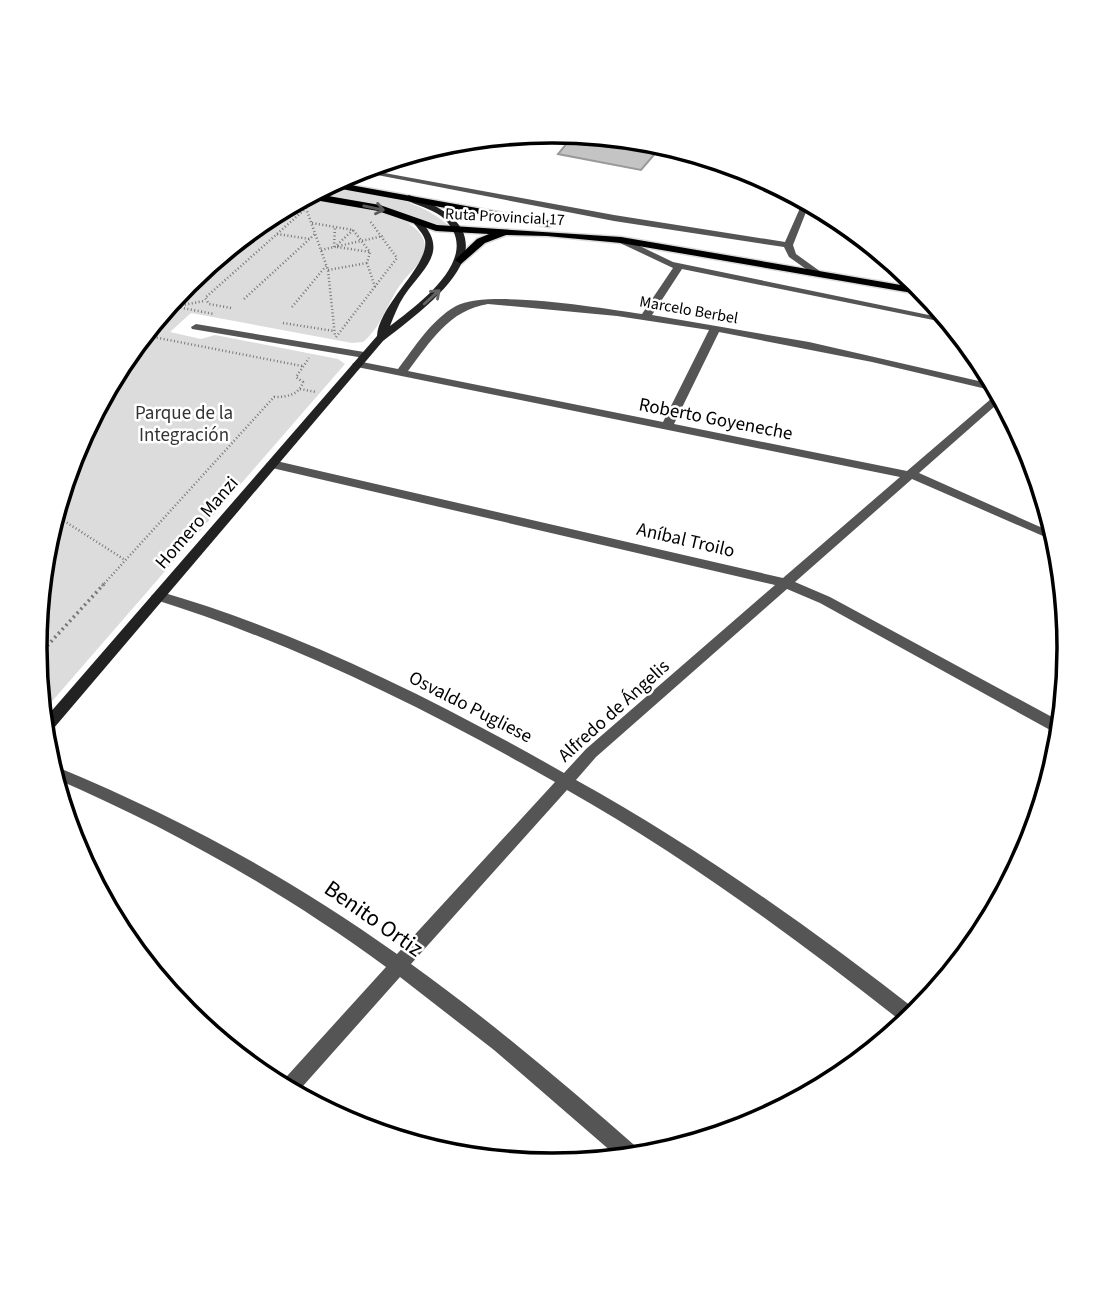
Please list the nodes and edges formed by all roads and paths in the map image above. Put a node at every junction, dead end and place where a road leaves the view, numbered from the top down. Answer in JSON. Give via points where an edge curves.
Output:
{"nodes":[{"id":1,"x":383,"y":173,"type":"edge"},
{"id":2,"x":347,"y":187,"type":"edge"},
{"id":3,"x":398,"y":195,"type":"junction"},
{"id":4,"x":317,"y":202,"type":"edge"},
{"id":5,"x":312,"y":204,"type":"edge"},
{"id":6,"x":310,"y":206,"type":"edge"},
{"id":7,"x":318,"y":210,"type":"dead end"},
{"id":8,"x":803,"y":210,"type":"edge"},
{"id":9,"x":297,"y":213,"type":"edge"},
{"id":10,"x":368,"y":220,"type":"dead end"},
{"id":11,"x":417,"y":222,"type":"junction"},
{"id":12,"x":312,"y":223,"type":"junction"},
{"id":13,"x":335,"y":227,"type":"junction"},
{"id":14,"x":459,"y":229,"type":"junction"},
{"id":15,"x":353,"y":230,"type":"junction"},
{"id":16,"x":516,"y":231,"type":"junction"},
{"id":17,"x":276,"y":234,"type":"junction"},
{"id":18,"x":316,"y":234,"type":"junction"},
{"id":19,"x":383,"y":236,"type":"junction"},
{"id":20,"x":310,"y":239,"type":"junction"},
{"id":21,"x":621,"y":240,"type":"junction"},
{"id":22,"x":361,"y":241,"type":"junction"},
{"id":23,"x":788,"y":245,"type":"junction"},
{"id":24,"x":334,"y":247,"type":"junction"},
{"id":25,"x":321,"y":250,"type":"junction"},
{"id":26,"x":370,"y":252,"type":"junction"},
{"id":27,"x":461,"y":260,"type":"junction"},
{"id":28,"x":367,"y":263,"type":"junction"},
{"id":29,"x":679,"y":266,"type":"junction"},
{"id":30,"x":327,"y":268,"type":"junction"},
{"id":31,"x":816,"y":272,"type":"junction"},
{"id":32,"x":375,"y":287,"type":"junction"},
{"id":33,"x":908,"y":289,"type":"edge"},
{"id":34,"x":244,"y":299,"type":"dead end"},
{"id":35,"x":205,"y":300,"type":"junction"},
{"id":36,"x":182,"y":306,"type":"edge"},
{"id":37,"x":292,"y":307,"type":"dead end"},
{"id":38,"x":180,"y":308,"type":"edge"},
{"id":39,"x":231,"y":308,"type":"dead end"},
{"id":40,"x":223,"y":316,"type":"dead end"},
{"id":41,"x":646,"y":316,"type":"junction"},
{"id":42,"x":934,"y":318,"type":"edge"},
{"id":43,"x":283,"y":323,"type":"dead end"},
{"id":44,"x":196,"y":327,"type":"dead end"},
{"id":45,"x":715,"y":330,"type":"junction"},
{"id":46,"x":334,"y":331,"type":"junction"},
{"id":47,"x":156,"y":336,"type":"edge"},
{"id":48,"x":335,"y":337,"type":"junction"},
{"id":49,"x":345,"y":339,"type":"dead end"},
{"id":50,"x":379,"y":339,"type":"junction"},
{"id":51,"x":313,"y":355,"type":"dead end"},
{"id":52,"x":361,"y":360,"type":"junction"},
{"id":53,"x":302,"y":366,"type":"junction"},
{"id":54,"x":401,"y":373,"type":"junction"},
{"id":55,"x":984,"y":385,"type":"edge"},
{"id":56,"x":993,"y":402,"type":"edge"},
{"id":57,"x":667,"y":426,"type":"junction"},
{"id":58,"x":272,"y":464,"type":"junction"},
{"id":59,"x":910,"y":475,"type":"junction"},
{"id":60,"x":63,"y":520,"type":"edge"},
{"id":61,"x":1044,"y":533,"type":"edge"},
{"id":62,"x":125,"y":560,"type":"junction"},
{"id":63,"x":786,"y":583,"type":"junction"},
{"id":64,"x":159,"y":596,"type":"junction"},
{"id":65,"x":47,"y":646,"type":"edge"},
{"id":66,"x":53,"y":720,"type":"edge"},
{"id":67,"x":1051,"y":724,"type":"edge"},
{"id":68,"x":63,"y":776,"type":"edge"},
{"id":69,"x":566,"y":779,"type":"junction"},
{"id":70,"x":399,"y":965,"type":"junction"},
{"id":71,"x":904,"y":1012,"type":"edge"},
{"id":72,"x":293,"y":1082,"type":"edge"},
{"id":73,"x":623,"y":1148,"type":"edge"}],
"edges":[{"from":1,"to":23,"type":"street","via":[[614,218]]},
{"from":2,"to":3,"type":"main road","name":"Ruta Provincial 17"},
{"from":3,"to":14,"type":"main road","via":[[435,209]]},
{"from":3,"to":21,"type":"main road","name":"Ruta Provincial 17"},
{"from":4,"to":11,"type":"main road","name":"Ruta Provincial 17","one_way":true,"via":[[380,208]]},
{"from":5,"to":7,"type":"path"},
{"from":6,"to":12,"type":"path"},
{"from":8,"to":23,"type":"street"},
{"from":9,"to":17,"type":"path"},
{"from":10,"to":19,"type":"path"},
{"from":11,"to":14,"type":"main road","name":"Ruta Provincial 17"},
{"from":11,"to":50,"type":"main road","name":"Homero Manzi","via":[[429,236],[430,252],[400,296]]},
{"from":12,"to":13,"type":"path"},
{"from":12,"to":18,"type":"path"},
{"from":13,"to":15,"type":"path"},
{"from":13,"to":24,"type":"path"},
{"from":14,"to":16,"type":"main road","name":"Ruta Provincial 17"},
{"from":14,"to":27,"type":"main road","via":[[464,246]]},
{"from":15,"to":22,"type":"path"},
{"from":15,"to":24,"type":"path"},
{"from":16,"to":21,"type":"main road","name":"Ruta Provincial 17"},
{"from":16,"to":27,"type":"main road","via":[[486,238]]},
{"from":17,"to":20,"type":"path"},
{"from":17,"to":35,"type":"path"},
{"from":18,"to":20,"type":"path"},
{"from":18,"to":25,"type":"path"},
{"from":19,"to":22,"type":"path"},
{"from":19,"to":32,"type":"path","via":[[397,258]]},
{"from":20,"to":34,"type":"path"},
{"from":21,"to":29,"type":"street"},
{"from":21,"to":31,"type":"main road","name":"Ruta Provincial 17"},
{"from":22,"to":24,"type":"path"},
{"from":22,"to":26,"type":"path"},
{"from":23,"to":31,"type":"street","via":[[792,256]]},
{"from":24,"to":25,"type":"path"},
{"from":24,"to":26,"type":"path"},
{"from":25,"to":30,"type":"path"},
{"from":26,"to":28,"type":"path"},
{"from":50,"to":27,"type":"main road","name":"Homero Manzi","one_way":true,"via":[[436,294]]},
{"from":28,"to":30,"type":"path"},
{"from":28,"to":32,"type":"path"},
{"from":29,"to":41,"type":"street"},
{"from":29,"to":42,"type":"street"},
{"from":30,"to":37,"type":"path"},
{"from":30,"to":46,"type":"path"},
{"from":31,"to":33,"type":"main road","name":"Ruta Provincial 17"},
{"from":32,"to":48,"type":"path"},
{"from":35,"to":36,"type":"path"},
{"from":35,"to":39,"type":"path"},
{"from":38,"to":40,"type":"path"},
{"from":41,"to":45,"type":"street","name":"Marcelo Berbel"},
{"from":41,"to":54,"type":"street","name":"Marcelo Berbel","via":[[473,302],[447,316]]},
{"from":43,"to":46,"type":"path"},
{"from":44,"to":52,"type":"street","name":"Roberto Goyeneche"},
{"from":45,"to":55,"type":"street","name":"Marcelo Berbel","via":[[894,363]]},
{"from":45,"to":57,"type":"street"},
{"from":46,"to":48,"type":"path"},
{"from":47,"to":53,"type":"path"},
{"from":48,"to":49,"type":"path"},
{"from":50,"to":52,"type":"main road","name":"Homero Manzi"},
{"from":51,"to":53,"type":"path"},
{"from":52,"to":54,"type":"street","name":"Roberto Goyeneche"},
{"from":52,"to":58,"type":"main road","name":"Homero Manzi"},
{"from":53,"to":62,"type":"path","via":[[296,377],[303,382],[300,389],[274,397]]},
{"from":54,"to":57,"type":"street","name":"Roberto Goyeneche"},
{"from":56,"to":59,"type":"street","name":"Alfredo de Ángelis"},
{"from":57,"to":59,"type":"street","name":"Roberto Goyeneche"},
{"from":58,"to":63,"type":"street","name":"Aníbal Troilo"},
{"from":58,"to":64,"type":"main road","name":"Homero Manzi"},
{"from":59,"to":61,"type":"street","name":"Roberto Goyeneche","via":[[939,483]]},
{"from":59,"to":63,"type":"street","name":"Alfredo de Ángelis"},
{"from":60,"to":62,"type":"path"},
{"from":62,"to":65,"type":"path"},
{"from":63,"to":67,"type":"street","name":"Aníbal Troilo"},
{"from":63,"to":69,"type":"street","name":"Alfredo de Ángelis"},
{"from":64,"to":66,"type":"main road","name":"Homero Manzi"},
{"from":64,"to":69,"type":"street","name":"Osvaldo Pugliese","via":[[218,615],[343,667]]},
{"from":68,"to":70,"type":"street","name":"Benito Ortiz","via":[[160,818],[236,858],[304,898]]},
{"from":69,"to":70,"type":"street","name":"Alfredo de Ángelis"},
{"from":69,"to":71,"type":"street","name":"Osvaldo Pugliese","via":[[742,892]]},
{"from":70,"to":72,"type":"street","name":"Alfredo de Ángelis"},
{"from":70,"to":73,"type":"street","name":"Benito Ortiz"}]}
